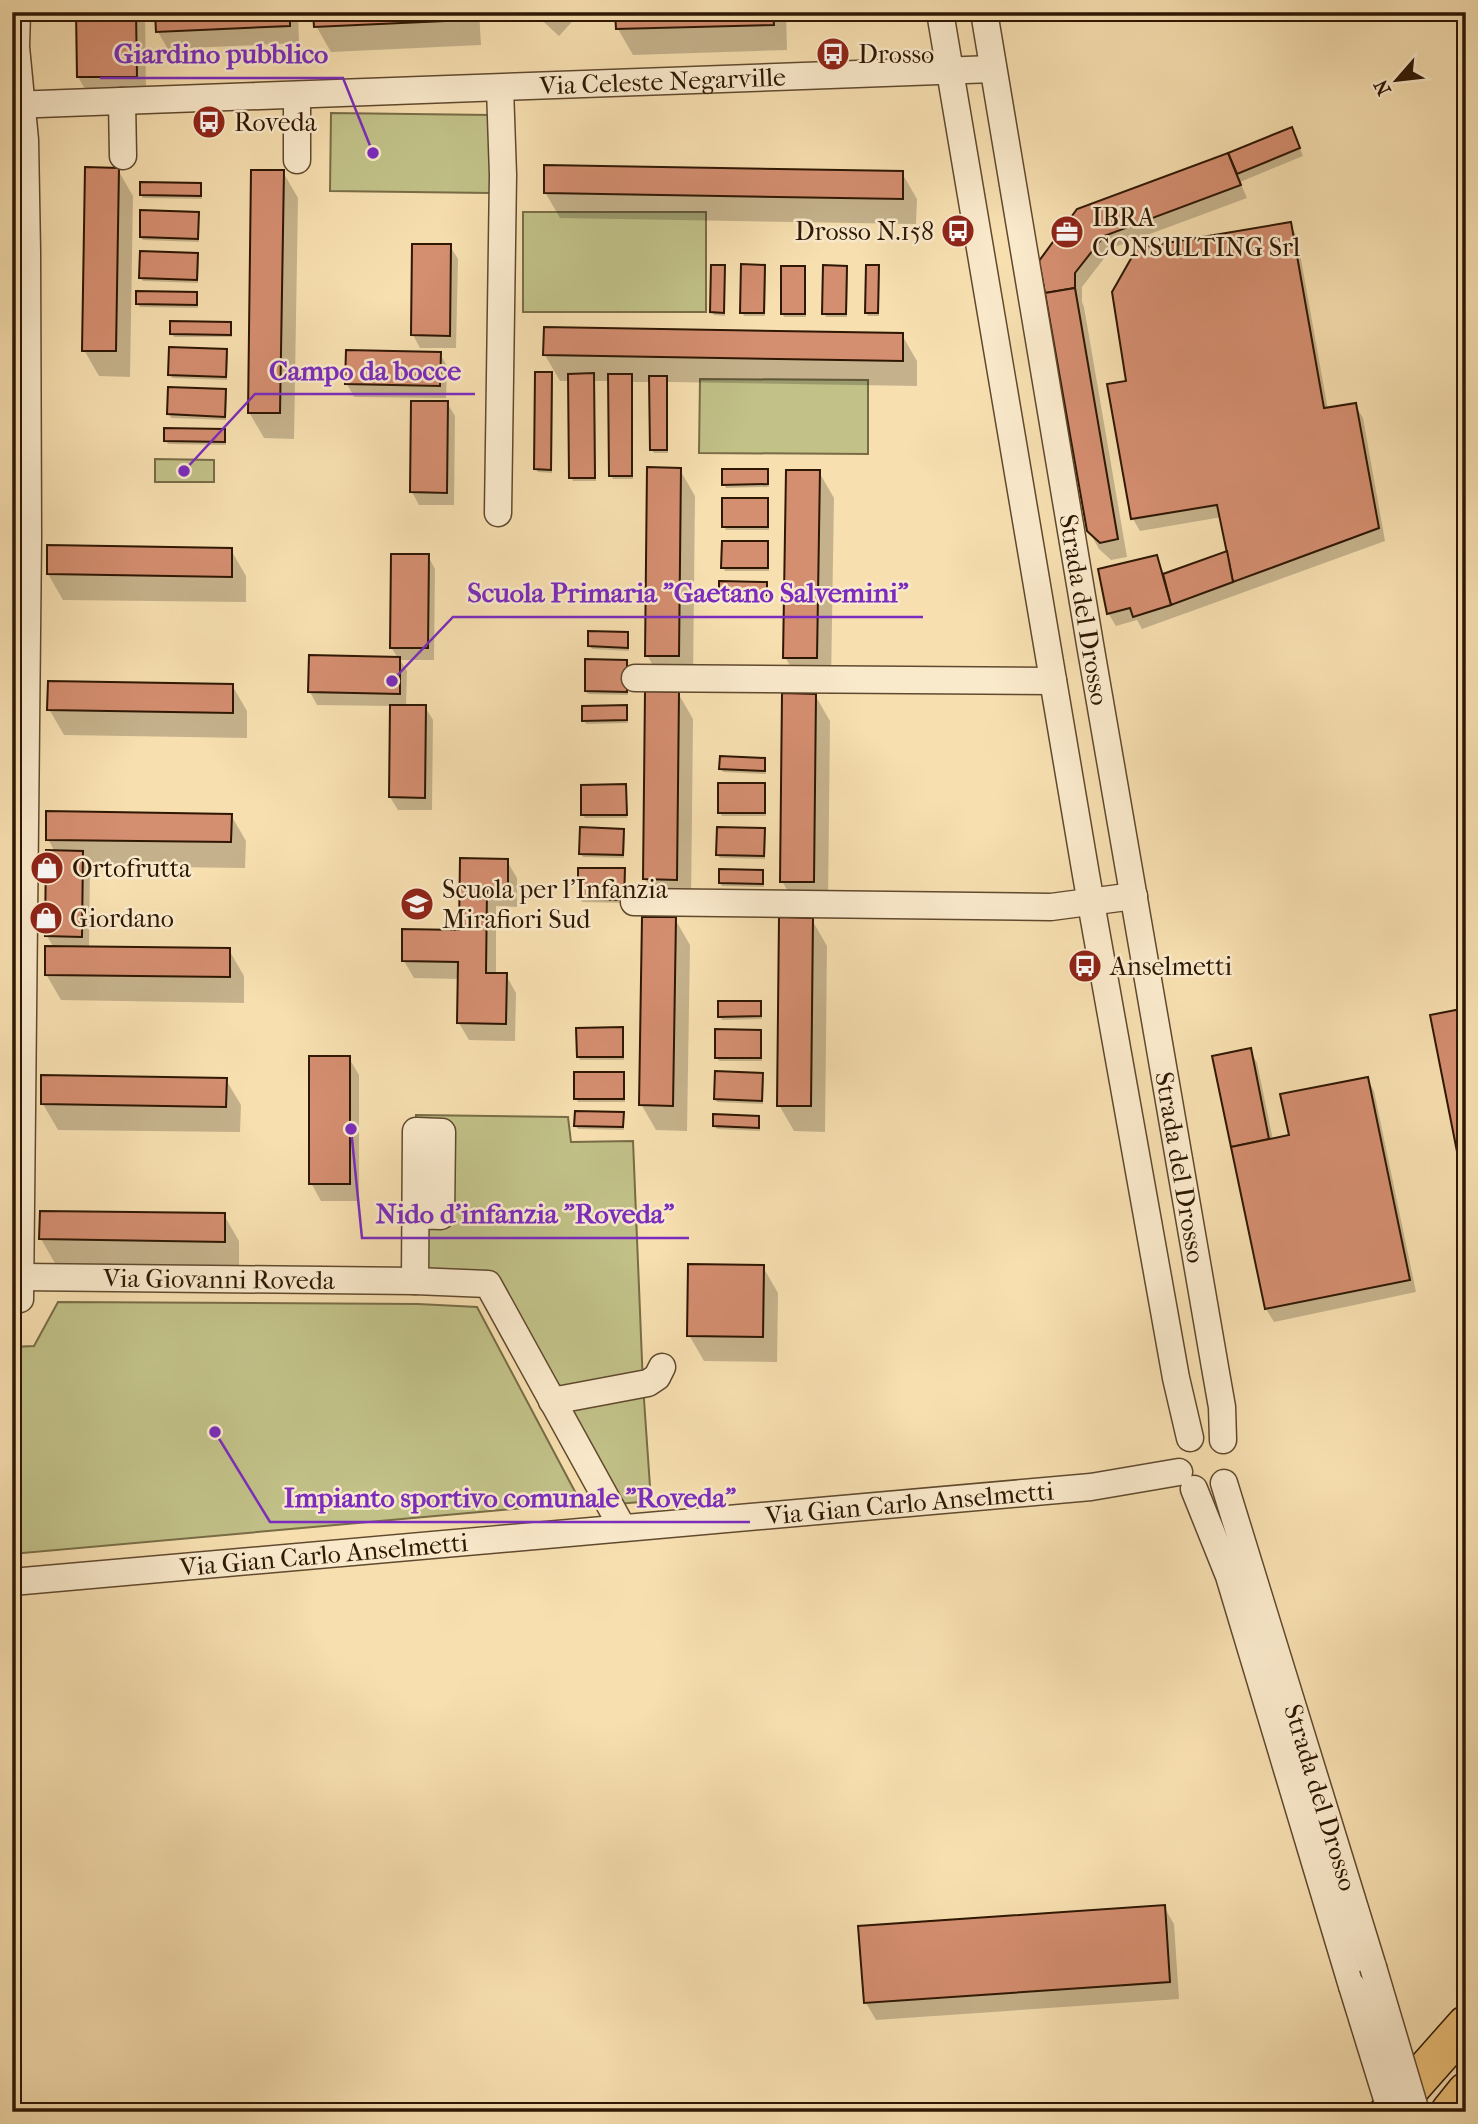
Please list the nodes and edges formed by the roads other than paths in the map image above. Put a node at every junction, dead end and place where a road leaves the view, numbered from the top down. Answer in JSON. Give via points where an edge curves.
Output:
{"nodes":[{"id":1,"x":17,"y":12,"type":"edge"},
{"id":2,"x":940,"y":12,"type":"edge"},
{"id":3,"x":984,"y":12,"type":"edge"},
{"id":4,"x":993,"y":69,"type":"junction"},
{"id":5,"x":950,"y":71,"type":"junction"},
{"id":6,"x":500,"y":88,"type":"junction"},
{"id":7,"x":298,"y":96,"type":"junction"},
{"id":8,"x":122,"y":101,"type":"junction"},
{"id":9,"x":17,"y":105,"type":"edge"},
{"id":10,"x":124,"y":156,"type":"dead end"},
{"id":11,"x":297,"y":160,"type":"dead end"},
{"id":12,"x":1015,"y":196,"type":"junction"},
{"id":13,"x":972,"y":202,"type":"junction"},
{"id":14,"x":1043,"y":362,"type":"junction"},
{"id":15,"x":1000,"y":368,"type":"junction"},
{"id":16,"x":498,"y":513,"type":"dead end"},
{"id":17,"x":635,"y":678,"type":"dead end"},
{"id":18,"x":1053,"y":681,"type":"junction"},
{"id":19,"x":1134,"y":896,"type":"junction"},
{"id":20,"x":634,"y":902,"type":"dead end"},
{"id":21,"x":1091,"y":902,"type":"junction"},
{"id":22,"x":416,"y":1215,"type":"dead end"},
{"id":23,"x":415,"y":1282,"type":"junction"},
{"id":24,"x":662,"y":1367,"type":"dead end"},
{"id":25,"x":552,"y":1401,"type":"junction"},
{"id":26,"x":1190,"y":1438,"type":"junction"},
{"id":27,"x":1223,"y":1440,"type":"junction"},
{"id":28,"x":1187,"y":1480,"type":"junction"},
{"id":29,"x":1224,"y":1483,"type":"junction"},
{"id":30,"x":622,"y":1527,"type":"junction"},
{"id":31,"x":12,"y":1582,"type":"edge"},
{"id":32,"x":1466,"y":2025,"type":"edge"},
{"id":33,"x":1466,"y":2092,"type":"edge"},
{"id":34,"x":1466,"y":2102,"type":"edge"},
{"id":35,"x":1390,"y":2112,"type":"edge"},
{"id":36,"x":1416,"y":2112,"type":"edge"},
{"id":37,"x":1450,"y":2112,"type":"edge"},
{"id":38,"x":1460,"y":2112,"type":"edge"}],
"edges":[{"from":1,"to":9,"type":"street","name":"Via Giovanni Roveda"},
{"from":2,"to":5,"type":"street","name":"Strada del Drosso"},
{"from":3,"to":4,"type":"street","name":"Strada del Drosso"},
{"from":4,"to":5,"type":"street","name":"Via Celeste Negarville"},
{"from":4,"to":12,"type":"street","name":"Strada del Drosso"},
{"from":5,"to":6,"type":"street","name":"Via Celeste Negarville"},
{"from":5,"to":13,"type":"street","name":"Strada del Drosso"},
{"from":6,"to":7,"type":"street","name":"Via Celeste Negarville"},
{"from":6,"to":16,"type":"street","name":"Via Celeste Negarville"},
{"from":7,"to":8,"type":"street","name":"Via Celeste Negarville"},
{"from":7,"to":11,"type":"street"},
{"from":8,"to":9,"type":"street","name":"Via Celeste Negarville"},
{"from":8,"to":10,"type":"street"},
{"from":9,"to":23,"type":"street","name":"Via Giovanni Roveda","via":[[25,140],[27,240],[21,1288]]},
{"from":12,"to":13,"type":"street"},
{"from":12,"to":14,"type":"street","name":"Strada del Drosso"},
{"from":13,"to":15,"type":"street","name":"Strada del Drosso"},
{"from":14,"to":15,"type":"street"},
{"from":14,"to":19,"type":"street","name":"Strada del Drosso"},
{"from":15,"to":18,"type":"street","name":"Strada del Drosso"},
{"from":17,"to":18,"type":"street","name":"Strada del Drosso"},
{"from":18,"to":21,"type":"street","name":"Strada del Drosso"},
{"from":19,"to":21,"type":"street"},
{"from":19,"to":27,"type":"street","name":"Strada del Drosso","via":[[1222,1407]]},
{"from":20,"to":21,"type":"street","via":[[1051,907]]},
{"from":21,"to":26,"type":"street","name":"Strada del Drosso"},
{"from":22,"to":23,"type":"street"},
{"from":23,"to":25,"type":"street","name":"Via Giovanni Roveda","via":[[488,1284]]},
{"from":24,"to":25,"type":"street","via":[[654,1381],[643,1385]]},
{"from":25,"to":30,"type":"street","name":"Via Giovanni Roveda"},
{"from":26,"to":27,"type":"street","via":[[1209,1434]]},
{"from":26,"to":28,"type":"street","via":[[1178,1461]]},
{"from":27,"to":29,"type":"street","via":[[1233,1462]]},
{"from":28,"to":29,"type":"street","via":[[1213,1489]]},
{"from":28,"to":30,"type":"street","name":"Via Gian Carlo Anselmetti"},
{"from":28,"to":35,"type":"street","name":"Strada del Drosso","bridge":true,"via":[[1229,1576]]},
{"from":29,"to":36,"type":"street","name":"Strada del Drosso","bridge":true},
{"from":30,"to":31,"type":"street","name":"Via Gian Carlo Anselmetti"},
{"from":32,"to":35,"type":"highway"},
{"from":33,"to":37,"type":"highway"},
{"from":34,"to":38,"type":"highway"}]}
